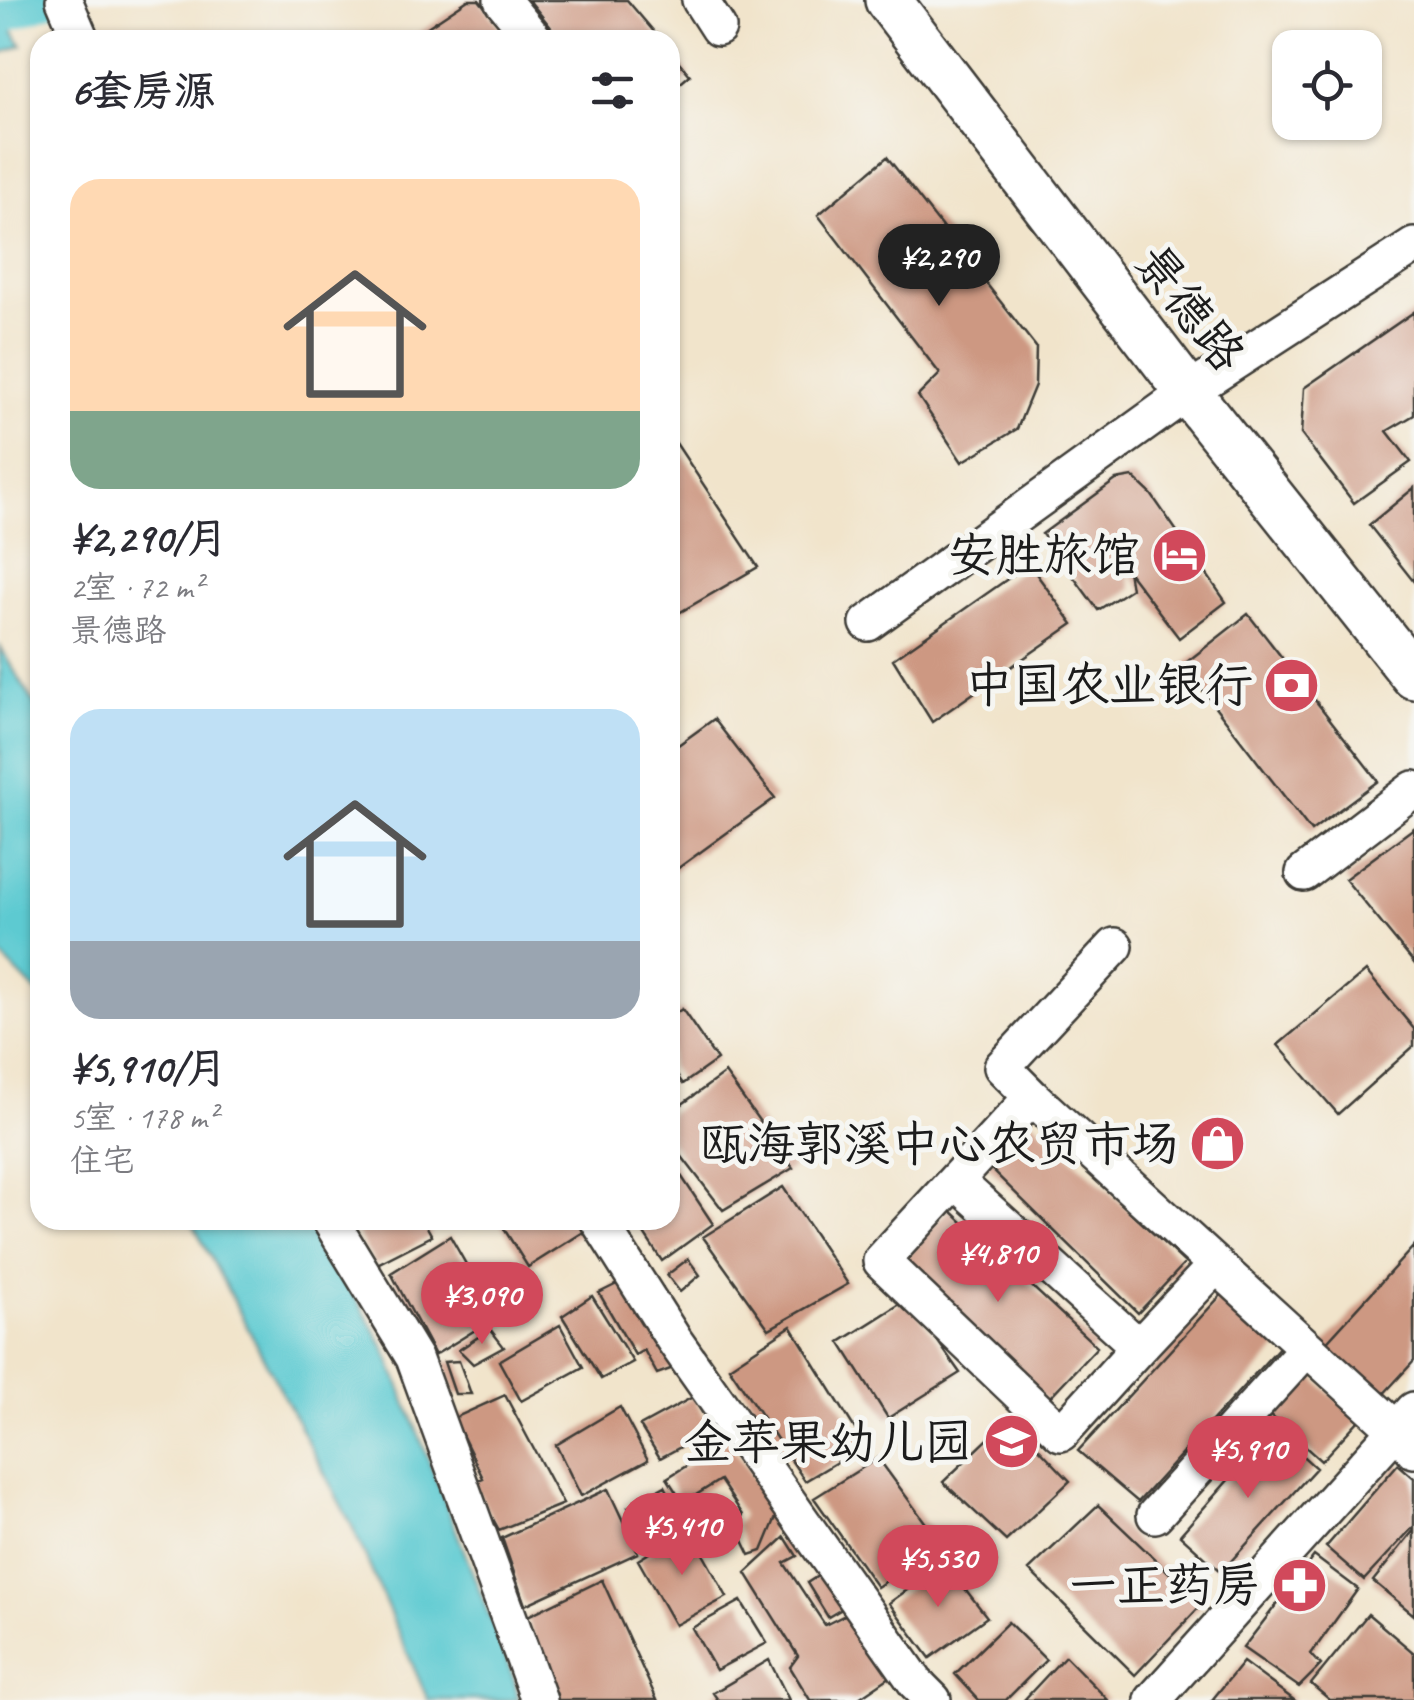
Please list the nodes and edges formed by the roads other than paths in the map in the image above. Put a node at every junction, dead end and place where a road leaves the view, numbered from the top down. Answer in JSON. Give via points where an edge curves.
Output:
{"nodes":[{"id":1,"x":64,"y":0,"type":"edge"},
{"id":2,"x":502,"y":0,"type":"edge"},
{"id":3,"x":888,"y":0,"type":"edge"},
{"id":4,"x":77,"y":30,"type":"edge"},
{"id":5,"x":527,"y":30,"type":"edge"},
{"id":6,"x":1414,"y":246,"type":"edge"},
{"id":7,"x":1188,"y":392,"type":"junction"},
{"id":8,"x":868,"y":624,"type":"dead end"},
{"id":9,"x":1414,"y":676,"type":"edge"},
{"id":10,"x":1414,"y":789,"type":"edge"},
{"id":11,"x":1304,"y":873,"type":"dead end"},
{"id":12,"x":1115,"y":946,"type":"dead end"},
{"id":13,"x":1032,"y":1097,"type":"junction"},
{"id":14,"x":967,"y":1190,"type":"dead end"},
{"id":15,"x":336,"y":1230,"type":"edge"},
{"id":16,"x":604,"y":1230,"type":"edge"},
{"id":17,"x":1216,"y":1265,"type":"junction"},
{"id":18,"x":1139,"y":1347,"type":"junction"},
{"id":19,"x":1307,"y":1348,"type":"junction"},
{"id":20,"x":1408,"y":1430,"type":"edge"},
{"id":21,"x":1155,"y":1516,"type":"dead end"},
{"id":22,"x":540,"y":1700,"type":"edge"},
{"id":23,"x":934,"y":1700,"type":"edge"},
{"id":24,"x":1153,"y":1700,"type":"edge"}],
"edges":[{"from":1,"to":4,"type":"street"},
{"from":2,"to":5,"type":"street"},
{"from":3,"to":7,"type":"main road","name":"景德路"},
{"from":6,"to":7,"type":"street"},
{"from":7,"to":8,"type":"street"},
{"from":7,"to":9,"type":"main road","name":"景德路"},
{"from":10,"to":11,"type":"street"},
{"from":12,"to":13,"type":"street","via":[[1002,1067]]},
{"from":13,"to":17,"type":"street"},
{"from":13,"to":18,"type":"street","via":[[881,1262],[1062,1433]]},
{"from":14,"to":18,"type":"street"},
{"from":15,"to":22,"type":"street","via":[[414,1358]]},
{"from":16,"to":23,"type":"street","via":[[674,1340]]},
{"from":17,"to":18,"type":"street"},
{"from":17,"to":19,"type":"street"},
{"from":19,"to":20,"type":"street"},
{"from":19,"to":21,"type":"street"},
{"from":20,"to":24,"type":"street"}]}
